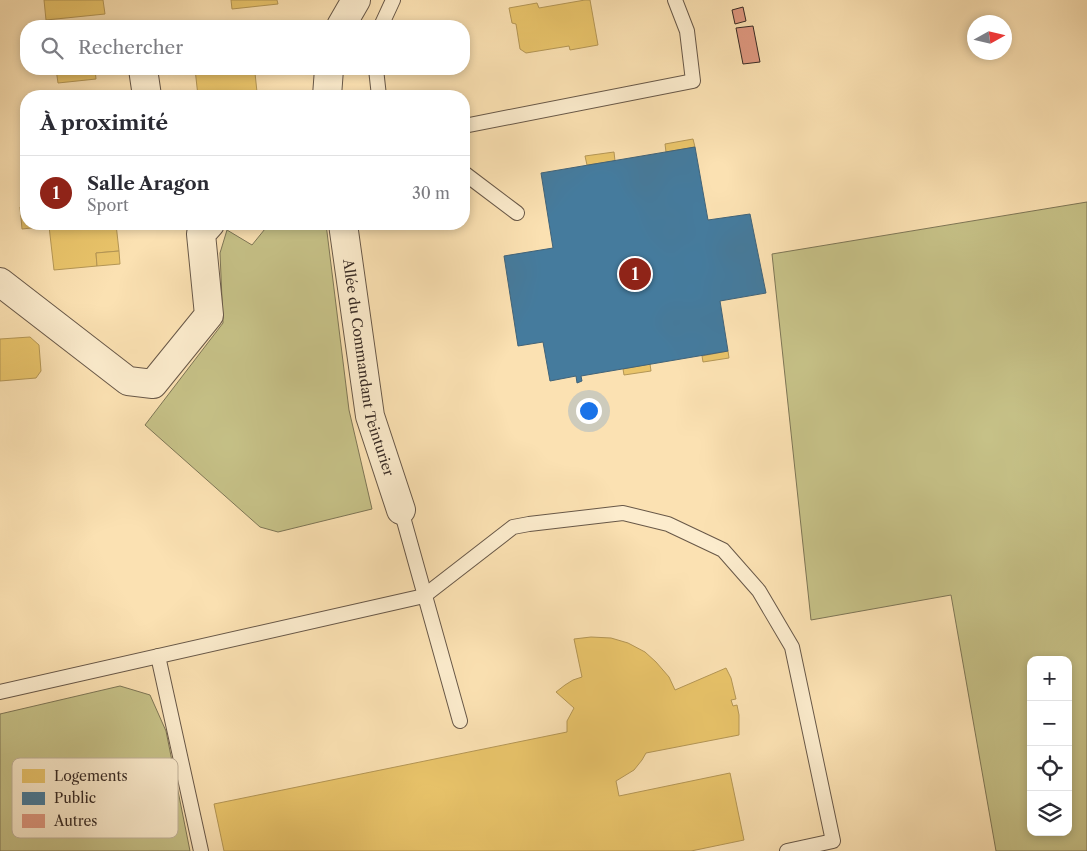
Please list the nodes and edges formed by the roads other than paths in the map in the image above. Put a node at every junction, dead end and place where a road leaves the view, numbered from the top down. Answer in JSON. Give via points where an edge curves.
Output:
{"nodes":[{"id":1,"x":333,"y":0,"type":"edge"},
{"id":2,"x":356,"y":0,"type":"edge"},
{"id":3,"x":393,"y":0,"type":"edge"},
{"id":4,"x":675,"y":0,"type":"edge"},
{"id":5,"x":329,"y":20,"type":"edge"},
{"id":6,"x":344,"y":20,"type":"edge"},
{"id":7,"x":383,"y":20,"type":"edge"},
{"id":8,"x":144,"y":75,"type":"edge"},
{"id":9,"x":328,"y":75,"type":"edge"},
{"id":10,"x":377,"y":75,"type":"edge"},
{"id":11,"x":146,"y":90,"type":"edge"},
{"id":12,"x":327,"y":90,"type":"edge"},
{"id":13,"x":379,"y":90,"type":"edge"},
{"id":14,"x":470,"y":125,"type":"edge"},
{"id":15,"x":470,"y":178,"type":"edge"},
{"id":16,"x":517,"y":213,"type":"dead end"},
{"id":17,"x":198,"y":230,"type":"edge"},
{"id":18,"x":344,"y":230,"type":"edge"},
{"id":19,"x":0,"y":282,"type":"edge"},
{"id":20,"x":401,"y":510,"type":"joint"},
{"id":21,"x":424,"y":596,"type":"junction"},
{"id":22,"x":158,"y":656,"type":"junction"},
{"id":23,"x":0,"y":692,"type":"edge"},
{"id":24,"x":460,"y":721,"type":"dead end"},
{"id":25,"x":201,"y":851,"type":"edge"},
{"id":26,"x":787,"y":851,"type":"edge"}],
"edges":[{"from":1,"to":5,"type":"street"},
{"from":2,"to":6,"type":"street"},
{"from":3,"to":7,"type":"lane"},
{"from":4,"to":14,"type":"lane","via":[[687,31],[693,81]]},
{"from":8,"to":11,"type":"street"},
{"from":9,"to":12,"type":"street"},
{"from":10,"to":13,"type":"lane"},
{"from":15,"to":16,"type":"lane"},
{"from":17,"to":19,"type":"street","via":[[209,315],[153,384],[128,381]]},
{"from":18,"to":20,"type":"street","name":"Allée du Commandant Teinturier","via":[[370,416]]},
{"from":20,"to":21,"type":"lane"},
{"from":21,"to":22,"type":"lane"},
{"from":21,"to":24,"type":"lane"},
{"from":21,"to":26,"type":"lane","via":[[512,527],[529,524],[623,513],[668,524],[723,550],[759,591],[792,647],[833,841]]},
{"from":22,"to":23,"type":"lane"},
{"from":22,"to":25,"type":"lane"}]}
